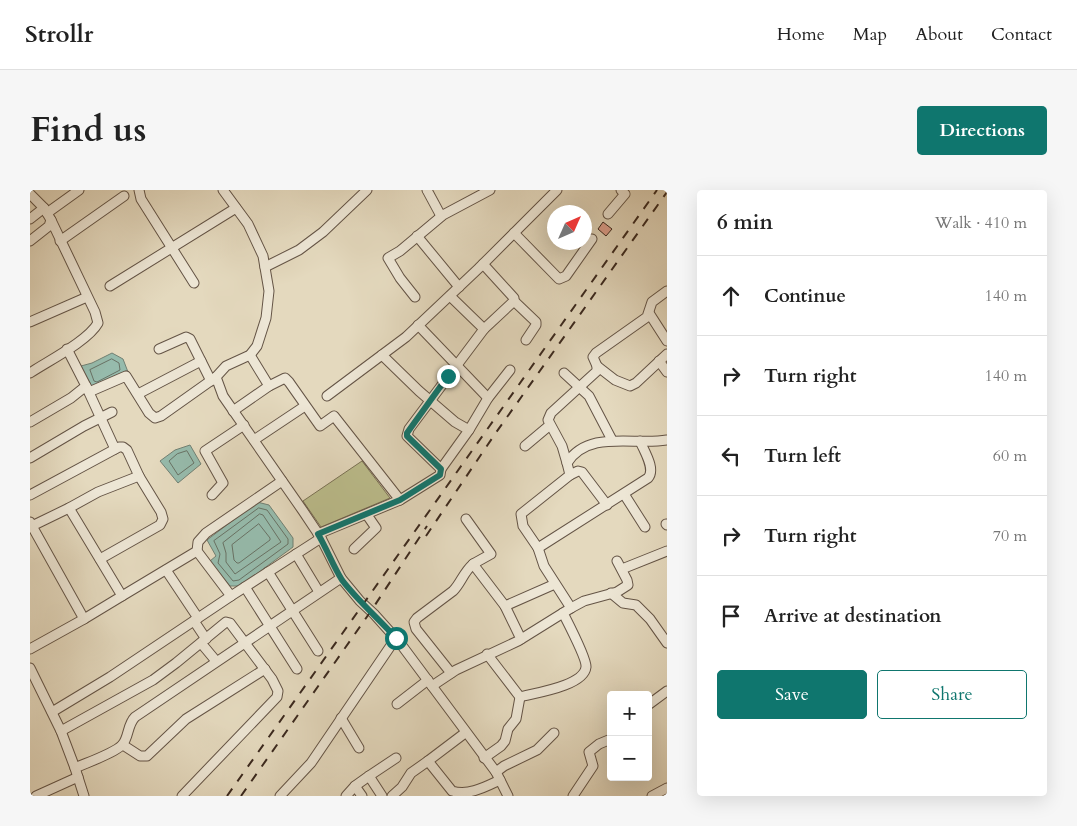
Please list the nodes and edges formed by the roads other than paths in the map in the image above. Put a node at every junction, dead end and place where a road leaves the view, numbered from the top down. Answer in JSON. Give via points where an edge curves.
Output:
{"nodes":[{"id":1,"x":79,"y":190,"type":"edge"},
{"id":2,"x":139,"y":190,"type":"edge"},
{"id":3,"x":235,"y":190,"type":"edge"},
{"id":4,"x":367,"y":190,"type":"edge"},
{"id":5,"x":490,"y":190,"type":"edge"},
{"id":6,"x":558,"y":190,"type":"edge"},
{"id":7,"x":621,"y":190,"type":"edge"},
{"id":8,"x":429,"y":191,"type":"edge"},
{"id":9,"x":224,"y":192,"type":"edge"},
{"id":10,"x":30,"y":194,"type":"edge"},
{"id":11,"x":124,"y":196,"type":"dead end"},
{"id":12,"x":236,"y":208,"type":"junction"},
{"id":13,"x":47,"y":214,"type":"junction"},
{"id":14,"x":608,"y":214,"type":"dead end"},
{"id":15,"x":441,"y":216,"type":"junction"},
{"id":16,"x":30,"y":219,"type":"edge"},
{"id":17,"x":514,"y":233,"type":"junction"},
{"id":18,"x":417,"y":236,"type":"junction"},
{"id":19,"x":60,"y":241,"type":"junction"},
{"id":20,"x":30,"y":242,"type":"edge"},
{"id":21,"x":172,"y":248,"type":"junction"},
{"id":22,"x":584,"y":250,"type":"edge"},
{"id":23,"x":483,"y":264,"type":"junction"},
{"id":24,"x":265,"y":267,"type":"junction"},
{"id":25,"x":194,"y":283,"type":"dead end"},
{"id":26,"x":110,"y":286,"type":"dead end"},
{"id":27,"x":459,"y":286,"type":"junction"},
{"id":28,"x":667,"y":291,"type":"edge"},
{"id":29,"x":450,"y":296,"type":"junction"},
{"id":30,"x":87,"y":297,"type":"junction"},
{"id":31,"x":415,"y":297,"type":"dead end"},
{"id":32,"x":514,"y":301,"type":"junction"},
{"id":33,"x":649,"y":313,"type":"junction"},
{"id":34,"x":30,"y":322,"type":"edge"},
{"id":35,"x":418,"y":326,"type":"junction"},
{"id":36,"x":484,"y":329,"type":"junction"},
{"id":37,"x":526,"y":340,"type":"dead end"},
{"id":38,"x":667,"y":341,"type":"edge"},
{"id":39,"x":67,"y":349,"type":"junction"},
{"id":40,"x":159,"y":349,"type":"dead end"},
{"id":41,"x":667,"y":354,"type":"edge"},
{"id":42,"x":250,"y":355,"type":"junction"},
{"id":43,"x":382,"y":355,"type":"junction"},
{"id":44,"x":200,"y":361,"type":"junction"},
{"id":45,"x":660,"y":361,"type":"junction"},
{"id":46,"x":456,"y":365,"type":"junction"},
{"id":47,"x":597,"y":366,"type":"junction"},
{"id":48,"x":510,"y":370,"type":"dead end"},
{"id":49,"x":30,"y":372,"type":"edge"},
{"id":50,"x":667,"y":372,"type":"edge"},
{"id":51,"x":564,"y":373,"type":"dead end"},
{"id":52,"x":214,"y":379,"type":"junction"},
{"id":53,"x":269,"y":386,"type":"junction"},
{"id":54,"x":580,"y":387,"type":"junction"},
{"id":55,"x":87,"y":389,"type":"junction"},
{"id":56,"x":138,"y":394,"type":"junction"},
{"id":57,"x":327,"y":396,"type":"dead end"},
{"id":58,"x":488,"y":398,"type":"junction"},
{"id":59,"x":431,"y":401,"type":"junction"},
{"id":60,"x":305,"y":406,"type":"junction"},
{"id":61,"x":233,"y":411,"type":"junction"},
{"id":62,"x":112,"y":412,"type":"dead end"},
{"id":63,"x":99,"y":418,"type":"junction"},
{"id":64,"x":30,"y":422,"type":"edge"},
{"id":65,"x":244,"y":425,"type":"junction"},
{"id":66,"x":550,"y":426,"type":"junction"},
{"id":67,"x":469,"y":430,"type":"junction"},
{"id":68,"x":254,"y":440,"type":"junction"},
{"id":69,"x":612,"y":440,"type":"junction"},
{"id":70,"x":667,"y":440,"type":"edge"},
{"id":71,"x":640,"y":441,"type":"junction"},
{"id":72,"x":525,"y":446,"type":"dead end"},
{"id":73,"x":115,"y":449,"type":"junction"},
{"id":74,"x":30,"y":458,"type":"edge"},
{"id":75,"x":567,"y":463,"type":"junction"},
{"id":76,"x":441,"y":469,"type":"junction"},
{"id":77,"x":570,"y":475,"type":"junction"},
{"id":78,"x":139,"y":476,"type":"junction"},
{"id":79,"x":282,"y":481,"type":"junction"},
{"id":80,"x":624,"y":494,"type":"junction"},
{"id":81,"x":30,"y":495,"type":"edge"},
{"id":82,"x":212,"y":495,"type":"dead end"},
{"id":83,"x":400,"y":500,"type":"junction"},
{"id":84,"x":607,"y":505,"type":"junction"},
{"id":85,"x":69,"y":508,"type":"junction"},
{"id":86,"x":368,"y":515,"type":"junction"},
{"id":87,"x":466,"y":519,"type":"dead end"},
{"id":88,"x":31,"y":524,"type":"edge"},
{"id":89,"x":645,"y":527,"type":"dead end"},
{"id":90,"x":319,"y":536,"type":"junction"},
{"id":91,"x":39,"y":538,"type":"junction"},
{"id":92,"x":30,"y":543,"type":"edge"},
{"id":93,"x":538,"y":548,"type":"junction"},
{"id":94,"x":354,"y":549,"type":"dead end"},
{"id":95,"x":197,"y":551,"type":"junction"},
{"id":96,"x":667,"y":551,"type":"edge"},
{"id":97,"x":296,"y":554,"type":"junction"},
{"id":98,"x":100,"y":559,"type":"junction"},
{"id":99,"x":473,"y":564,"type":"junction"},
{"id":100,"x":166,"y":570,"type":"junction"},
{"id":101,"x":268,"y":572,"type":"junction"},
{"id":102,"x":341,"y":578,"type":"junction"},
{"id":103,"x":555,"y":584,"type":"junction"},
{"id":104,"x":245,"y":587,"type":"junction"},
{"id":105,"x":319,"y":592,"type":"junction"},
{"id":106,"x":611,"y":594,"type":"junction"},
{"id":107,"x":122,"y":596,"type":"junction"},
{"id":108,"x":231,"y":596,"type":"junction"},
{"id":109,"x":505,"y":606,"type":"junction"},
{"id":110,"x":567,"y":610,"type":"junction"},
{"id":111,"x":293,"y":611,"type":"junction"},
{"id":112,"x":84,"y":619,"type":"junction"},
{"id":113,"x":196,"y":620,"type":"junction"},
{"id":114,"x":269,"y":626,"type":"junction"},
{"id":115,"x":396,"y":638,"type":"junction"},
{"id":116,"x":521,"y":639,"type":"junction"},
{"id":117,"x":204,"y":641,"type":"junction"},
{"id":118,"x":245,"y":642,"type":"junction"},
{"id":119,"x":667,"y":643,"type":"edge"},
{"id":120,"x":30,"y":649,"type":"edge"},
{"id":121,"x":318,"y":651,"type":"dead end"},
{"id":122,"x":487,"y":654,"type":"junction"},
{"id":123,"x":216,"y":661,"type":"junction"},
{"id":124,"x":30,"y":668,"type":"edge"},
{"id":125,"x":265,"y":669,"type":"junction"},
{"id":126,"x":298,"y":669,"type":"dead end"},
{"id":127,"x":451,"y":673,"type":"junction"},
{"id":128,"x":430,"y":683,"type":"junction"},
{"id":129,"x":667,"y":691,"type":"edge"},
{"id":130,"x":520,"y":696,"type":"junction"},
{"id":131,"x":652,"y":702,"type":"edge"},
{"id":132,"x":397,"y":704,"type":"dead end"},
{"id":133,"x":52,"y":712,"type":"junction"},
{"id":134,"x":341,"y":718,"type":"junction"},
{"id":135,"x":61,"y":731,"type":"junction"},
{"id":136,"x":465,"y":732,"type":"junction"},
{"id":137,"x":554,"y":732,"type":"dead end"},
{"id":138,"x":607,"y":741,"type":"edge"},
{"id":139,"x":123,"y":745,"type":"junction"},
{"id":140,"x":359,"y":748,"type":"dead end"},
{"id":141,"x":396,"y":758,"type":"dead end"},
{"id":142,"x":484,"y":758,"type":"junction"},
{"id":143,"x":428,"y":761,"type":"junction"},
{"id":144,"x":75,"y":768,"type":"junction"},
{"id":145,"x":369,"y":776,"type":"junction"},
{"id":146,"x":498,"y":776,"type":"junction"},
{"id":147,"x":78,"y":777,"type":"junction"},
{"id":148,"x":355,"y":786,"type":"junction"},
{"id":149,"x":667,"y":788,"type":"edge"},
{"id":150,"x":36,"y":796,"type":"edge"},
{"id":151,"x":84,"y":796,"type":"edge"},
{"id":152,"x":182,"y":796,"type":"edge"},
{"id":153,"x":280,"y":796,"type":"edge"},
{"id":154,"x":346,"y":796,"type":"edge"},
{"id":155,"x":362,"y":796,"type":"edge"},
{"id":156,"x":382,"y":796,"type":"edge"},
{"id":157,"x":392,"y":796,"type":"edge"},
{"id":158,"x":508,"y":796,"type":"edge"},
{"id":159,"x":573,"y":796,"type":"edge"},
{"id":160,"x":652,"y":796,"type":"edge"}],
"edges":[{"from":1,"to":13,"type":"street"},
{"from":2,"to":21,"type":"street","via":[[141,199]]},
{"from":3,"to":9,"type":"street"},
{"from":4,"to":24,"type":"street","via":[[323,232],[299,250]]},
{"from":5,"to":15,"type":"street"},
{"from":6,"to":17,"type":"street"},
{"from":7,"to":14,"type":"street","via":[[625,194]]},
{"from":8,"to":15,"type":"street"},
{"from":9,"to":12,"type":"street"},
{"from":10,"to":13,"type":"street"},
{"from":11,"to":19,"type":"street"},
{"from":12,"to":21,"type":"street"},
{"from":12,"to":24,"type":"street","via":[[248,224]]},
{"from":13,"to":16,"type":"street"},
{"from":13,"to":19,"type":"street"},
{"from":13,"to":20,"type":"street","via":[[49,226]]},
{"from":15,"to":18,"type":"street"},
{"from":17,"to":22,"type":"street","via":[[560,279],[566,276]]},
{"from":17,"to":23,"type":"street"},
{"from":18,"to":27,"type":"street"},
{"from":18,"to":31,"type":"street","via":[[388,258]]},
{"from":19,"to":30,"type":"street"},
{"from":21,"to":25,"type":"street"},
{"from":21,"to":26,"type":"street"},
{"from":23,"to":27,"type":"street"},
{"from":23,"to":32,"type":"street"},
{"from":24,"to":42,"type":"street","via":[[269,291],[267,308],[257,346]]},
{"from":27,"to":29,"type":"street"},
{"from":28,"to":33,"type":"street","via":[[652,302]]},
{"from":29,"to":35,"type":"street"},
{"from":29,"to":36,"type":"street"},
{"from":30,"to":34,"type":"street"},
{"from":30,"to":39,"type":"street","via":[[98,324],[95,330]]},
{"from":32,"to":36,"type":"street"},
{"from":32,"to":37,"type":"street","via":[[536,322]]},
{"from":33,"to":38,"type":"street"},
{"from":33,"to":47,"type":"street","via":[[596,353],[593,357]]},
{"from":35,"to":43,"type":"street"},
{"from":35,"to":46,"type":"street"},
{"from":36,"to":46,"type":"street"},
{"from":39,"to":49,"type":"street"},
{"from":39,"to":55,"type":"street"},
{"from":40,"to":44,"type":"street","via":[[186,337],[194,345]]},
{"from":41,"to":45,"type":"street"},
{"from":42,"to":52,"type":"street","via":[[226,366]]},
{"from":42,"to":53,"type":"street"},
{"from":43,"to":57,"type":"street"},
{"from":43,"to":59,"type":"street"},
{"from":44,"to":52,"type":"street"},
{"from":44,"to":56,"type":"street"},
{"from":45,"to":47,"type":"street","via":[[630,386],[615,380]]},
{"from":45,"to":50,"type":"street"},
{"from":46,"to":58,"type":"street"},
{"from":46,"to":59,"type":"street"},
{"from":47,"to":54,"type":"street","via":[[597,371]]},
{"from":48,"to":58,"type":"street"},
{"from":51,"to":54,"type":"street"},
{"from":52,"to":56,"type":"street","via":[[155,418]]},
{"from":52,"to":61,"type":"street"},
{"from":53,"to":60,"type":"street","via":[[285,378]]},
{"from":53,"to":61,"type":"street"},
{"from":54,"to":66,"type":"street","via":[[550,413]]},
{"from":54,"to":69,"type":"street","via":[[596,406]]},
{"from":55,"to":56,"type":"street","via":[[126,376]]},
{"from":55,"to":63,"type":"street"},
{"from":55,"to":64,"type":"street"},
{"from":58,"to":67,"type":"street"},
{"from":59,"to":67,"type":"street"},
{"from":59,"to":76,"type":"street","via":[[407,436]]},
{"from":60,"to":68,"type":"street"},
{"from":60,"to":83,"type":"street","via":[[320,426],[334,416]]},
{"from":61,"to":65,"type":"street"},
{"from":62,"to":63,"type":"street"},
{"from":63,"to":73,"type":"street"},
{"from":63,"to":74,"type":"street"},
{"from":65,"to":68,"type":"street"},
{"from":65,"to":82,"type":"street","via":[[205,451],[223,483]]},
{"from":66,"to":72,"type":"street"},
{"from":66,"to":75,"type":"street","via":[[562,446]]},
{"from":67,"to":76,"type":"street"},
{"from":68,"to":79,"type":"street"},
{"from":69,"to":71,"type":"street"},
{"from":69,"to":75,"type":"street","via":[[588,447],[572,456]]},
{"from":70,"to":71,"type":"street"},
{"from":71,"to":80,"type":"street","via":[[651,475]]},
{"from":73,"to":78,"type":"street","via":[[123,446],[127,450]]},
{"from":73,"to":81,"type":"street"},
{"from":75,"to":77,"type":"street"},
{"from":76,"to":83,"type":"street","via":[[440,475]]},
{"from":77,"to":84,"type":"street","via":[[578,471],[586,475]]},
{"from":77,"to":93,"type":"street","via":[[521,514],[523,526]]},
{"from":78,"to":85,"type":"street"},
{"from":78,"to":98,"type":"street","via":[[161,512],[162,522]]},
{"from":79,"to":90,"type":"street"},
{"from":79,"to":95,"type":"street","via":[[206,532],[198,542]]},
{"from":80,"to":84,"type":"street"},
{"from":80,"to":89,"type":"street"},
{"from":83,"to":86,"type":"street"},
{"from":84,"to":93,"type":"street"},
{"from":85,"to":88,"type":"street"},
{"from":85,"to":98,"type":"street"},
{"from":86,"to":90,"type":"street"},
{"from":86,"to":94,"type":"street","via":[[376,528]]},
{"from":87,"to":99,"type":"street","via":[[491,554]]},
{"from":88,"to":91,"type":"street"},
{"from":90,"to":97,"type":"street"},
{"from":90,"to":102,"type":"street"},
{"from":91,"to":92,"type":"street"},
{"from":91,"to":112,"type":"street"},
{"from":93,"to":103,"type":"street"},
{"from":95,"to":100,"type":"street"},
{"from":95,"to":108,"type":"street"},
{"from":96,"to":106,"type":"street","via":[[619,565],[628,584]]},
{"from":97,"to":101,"type":"street"},
{"from":97,"to":105,"type":"street"},
{"from":98,"to":107,"type":"street"},
{"from":99,"to":109,"type":"street"},
{"from":99,"to":127,"type":"street","via":[[453,591],[414,622]]},
{"from":100,"to":107,"type":"street"},
{"from":100,"to":113,"type":"street"},
{"from":101,"to":104,"type":"street"},
{"from":101,"to":111,"type":"street"},
{"from":102,"to":105,"type":"street"},
{"from":102,"to":115,"type":"street"},
{"from":103,"to":109,"type":"street"},
{"from":103,"to":110,"type":"street"},
{"from":104,"to":108,"type":"street"},
{"from":104,"to":114,"type":"street"},
{"from":105,"to":111,"type":"street"},
{"from":106,"to":110,"type":"street","via":[[584,601]]},
{"from":106,"to":119,"type":"street","via":[[623,603],[636,605],[650,618]]},
{"from":107,"to":112,"type":"street"},
{"from":108,"to":113,"type":"street"},
{"from":109,"to":116,"type":"street"},
{"from":110,"to":116,"type":"street"},
{"from":110,"to":130,"type":"street","via":[[573,636],[583,653],[584,672],[568,685]]},
{"from":111,"to":114,"type":"street"},
{"from":111,"to":121,"type":"street"},
{"from":112,"to":120,"type":"street"},
{"from":113,"to":117,"type":"street"},
{"from":113,"to":133,"type":"street"},
{"from":114,"to":118,"type":"street"},
{"from":114,"to":126,"type":"street"},
{"from":115,"to":128,"type":"street"},
{"from":115,"to":134,"type":"street"},
{"from":116,"to":122,"type":"street"},
{"from":117,"to":118,"type":"street","via":[[228,622]]},
{"from":117,"to":123,"type":"street"},
{"from":117,"to":135,"type":"street","via":[[153,680]]},
{"from":118,"to":123,"type":"street"},
{"from":118,"to":125,"type":"street"},
{"from":122,"to":127,"type":"street"},
{"from":122,"to":130,"type":"street"},
{"from":123,"to":139,"type":"street","via":[[135,717]]},
{"from":124,"to":133,"type":"street"},
{"from":125,"to":139,"type":"street","via":[[186,719],[147,756],[140,756]]},
{"from":125,"to":152,"type":"street","via":[[278,691],[277,697]]},
{"from":127,"to":128,"type":"street"},
{"from":128,"to":132,"type":"street"},
{"from":128,"to":136,"type":"street"},
{"from":129,"to":131,"type":"street"},
{"from":130,"to":142,"type":"street","via":[[516,719],[508,729],[505,741]]},
{"from":133,"to":135,"type":"street"},
{"from":134,"to":140,"type":"street"},
{"from":134,"to":153,"type":"street","via":[[311,763]]},
{"from":135,"to":144,"type":"street"},
{"from":136,"to":142,"type":"street"},
{"from":136,"to":143,"type":"street"},
{"from":137,"to":146,"type":"street","via":[[537,750],[504,766]]},
{"from":138,"to":159,"type":"street","via":[[589,752],[593,766]]},
{"from":139,"to":144,"type":"street"},
{"from":141,"to":145,"type":"street"},
{"from":142,"to":146,"type":"street"},
{"from":143,"to":146,"type":"street","via":[[452,791],[476,790]]},
{"from":143,"to":157,"type":"street","via":[[411,773]]},
{"from":144,"to":147,"type":"street"},
{"from":145,"to":148,"type":"street"},
{"from":145,"to":156,"type":"street"},
{"from":146,"to":158,"type":"street"},
{"from":147,"to":150,"type":"street"},
{"from":147,"to":151,"type":"street"},
{"from":148,"to":154,"type":"street"},
{"from":148,"to":155,"type":"street"},
{"from":149,"to":160,"type":"street"}]}
